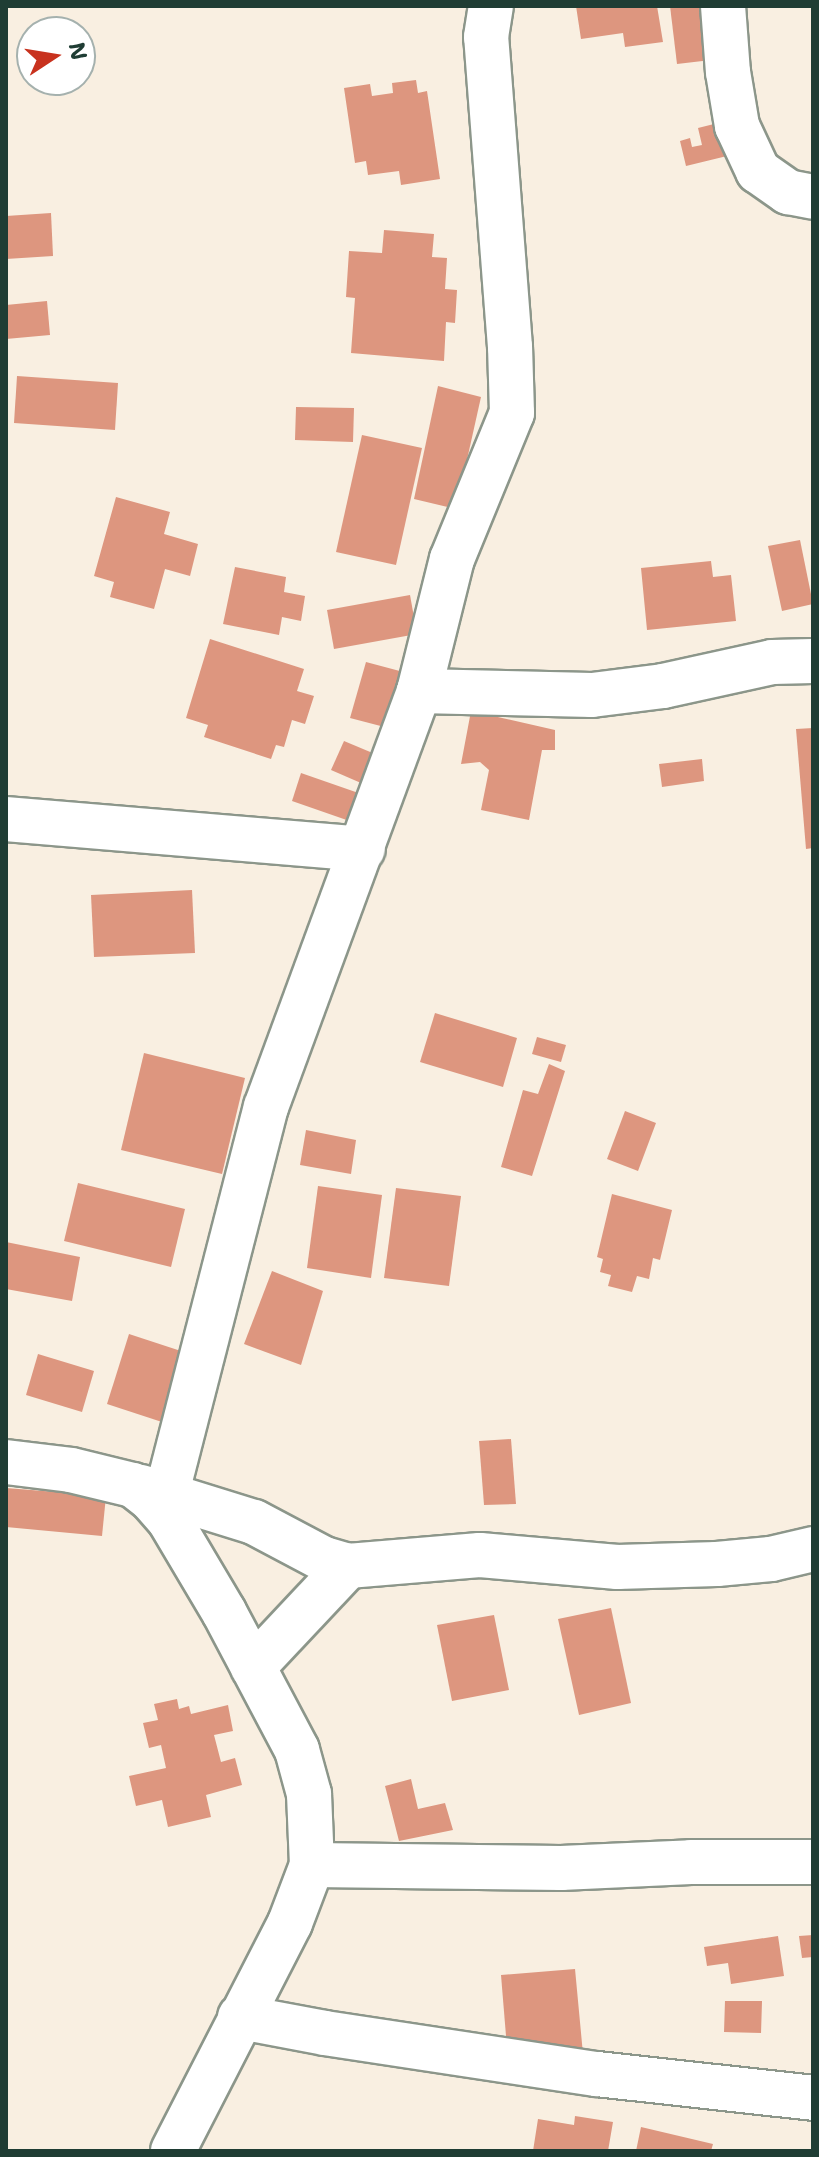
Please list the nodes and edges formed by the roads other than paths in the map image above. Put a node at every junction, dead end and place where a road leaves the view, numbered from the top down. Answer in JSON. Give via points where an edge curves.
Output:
{"nodes":[{"id":1,"x":491,"y":6,"type":"edge"},
{"id":2,"x":723,"y":6,"type":"edge"},
{"id":3,"x":813,"y":197,"type":"edge"},
{"id":4,"x":813,"y":661,"type":"edge"},
{"id":5,"x":419,"y":691,"type":"junction"},
{"id":6,"x":6,"y":819,"type":"edge"},
{"id":7,"x":363,"y":849,"type":"junction"},
{"id":8,"x":6,"y":1462,"type":"edge"},
{"id":9,"x":150,"y":1490,"type":"junction"},
{"id":10,"x":813,"y":1549,"type":"edge"},
{"id":11,"x":348,"y":1566,"type":"junction"},
{"id":12,"x":253,"y":1667,"type":"junction"},
{"id":13,"x":813,"y":1862,"type":"edge"},
{"id":14,"x":312,"y":1865,"type":"junction"},
{"id":15,"x":240,"y":2017,"type":"junction"},
{"id":16,"x":813,"y":2098,"type":"edge"},
{"id":17,"x":177,"y":2150,"type":"edge"}],
"edges":[{"from":1,"to":5,"type":"street","via":[[486,37],[512,413],[452,559]]},
{"from":2,"to":3,"type":"street","via":[[737,126],[758,171],[788,192]]},
{"from":4,"to":5,"type":"street","via":[[772,662],[592,695]]},
{"from":5,"to":7,"type":"street"},
{"from":6,"to":7,"type":"street"},
{"from":7,"to":9,"type":"street","via":[[266,1107]]},
{"from":8,"to":9,"type":"street","via":[[71,1470]]},
{"from":9,"to":11,"type":"street","via":[[254,1522]]},
{"from":9,"to":12,"type":"street"},
{"from":10,"to":11,"type":"street","via":[[717,1564],[617,1567],[480,1555]]},
{"from":11,"to":12,"type":"street"},
{"from":12,"to":14,"type":"street","via":[[297,1750],[309,1794]]},
{"from":13,"to":14,"type":"street","via":[[561,1868]]},
{"from":14,"to":15,"type":"street","via":[[290,1923]]},
{"from":15,"to":16,"type":"street","via":[[597,2074]]},
{"from":15,"to":17,"type":"street"}]}
